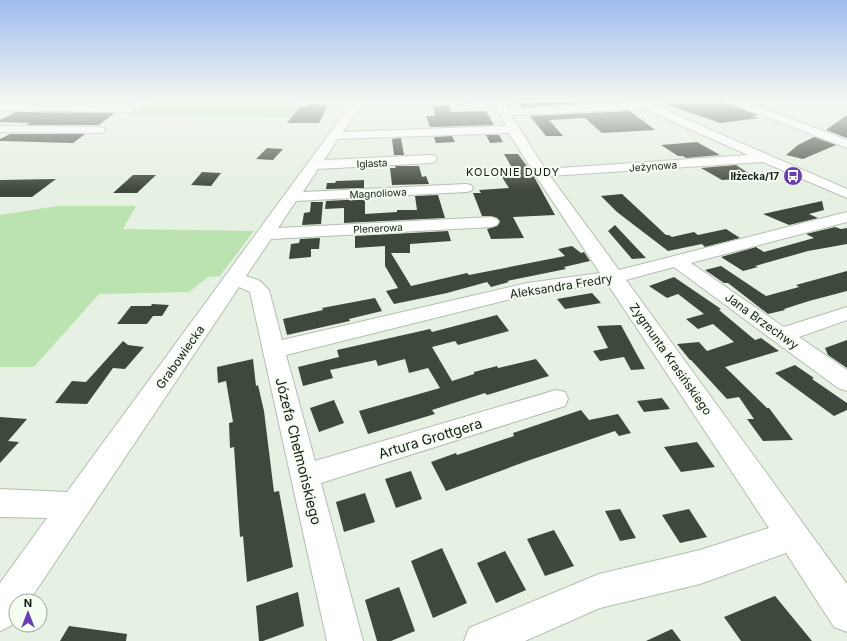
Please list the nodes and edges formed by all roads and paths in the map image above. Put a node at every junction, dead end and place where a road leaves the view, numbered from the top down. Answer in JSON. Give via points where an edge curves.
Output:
{"nodes":[{"id":1,"x":0,"y":130,"type":"edge"},
{"id":2,"x":100,"y":130,"type":"dead end"},
{"id":3,"x":338,"y":130,"type":"edge"},
{"id":4,"x":490,"y":130,"type":"edge"},
{"id":5,"x":514,"y":130,"type":"edge"},
{"id":6,"x":700,"y":130,"type":"edge"},
{"id":7,"x":810,"y":130,"type":"edge"},
{"id":8,"x":334,"y":136,"type":"junction"},
{"id":9,"x":847,"y":144,"type":"edge"},
{"id":10,"x":764,"y":158,"type":"junction"},
{"id":11,"x":430,"y":159,"type":"dead end"},
{"id":12,"x":313,"y":165,"type":"junction"},
{"id":13,"x":541,"y":173,"type":"junction"},
{"id":14,"x":466,"y":188,"type":"dead end"},
{"id":15,"x":847,"y":194,"type":"edge"},
{"id":16,"x":291,"y":197,"type":"junction"},
{"id":17,"x":847,"y":218,"type":"edge"},
{"id":18,"x":491,"y":222,"type":"dead end"},
{"id":19,"x":265,"y":234,"type":"junction"},
{"id":20,"x":677,"y":261,"type":"junction"},
{"id":21,"x":614,"y":277,"type":"junction"},
{"id":22,"x":232,"y":281,"type":"junction"},
{"id":23,"x":847,"y":313,"type":"edge"},
{"id":24,"x":781,"y":335,"type":"junction"},
{"id":25,"x":274,"y":350,"type":"junction"},
{"id":26,"x":847,"y":382,"type":"edge"},
{"id":27,"x":556,"y":399,"type":"dead end"},
{"id":28,"x":305,"y":476,"type":"junction"},
{"id":29,"x":0,"y":503,"type":"edge"},
{"id":30,"x":75,"y":506,"type":"junction"},
{"id":31,"x":793,"y":536,"type":"junction"},
{"id":32,"x":0,"y":613,"type":"edge"},
{"id":33,"x":847,"y":614,"type":"edge"},
{"id":34,"x":345,"y":641,"type":"edge"},
{"id":35,"x":482,"y":641,"type":"edge"}],
"edges":[{"from":1,"to":2,"type":"street"},
{"from":3,"to":8,"type":"street","name":"Grabowiecka"},
{"from":4,"to":8,"type":"street"},
{"from":5,"to":13,"type":"street","name":"Zygmunta Krasińskiego"},
{"from":6,"to":10,"type":"street"},
{"from":7,"to":9,"type":"street"},
{"from":8,"to":12,"type":"street","name":"Grabowiecka"},
{"from":10,"to":13,"type":"street","name":"Jeżynowa"},
{"from":10,"to":15,"type":"street"},
{"from":11,"to":12,"type":"street","name":"Iglasta"},
{"from":12,"to":16,"type":"street","name":"Grabowiecka"},
{"from":13,"to":21,"type":"street","name":"Zygmunta Krasińskiego"},
{"from":14,"to":16,"type":"street","name":"Magnoliowa"},
{"from":16,"to":19,"type":"street","name":"Grabowiecka"},
{"from":17,"to":20,"type":"street","name":"Aleksandra Fredry"},
{"from":18,"to":19,"type":"street","name":"Plenerowa"},
{"from":19,"to":22,"type":"street","name":"Grabowiecka"},
{"from":20,"to":21,"type":"street","name":"Aleksandra Fredry"},
{"from":20,"to":24,"type":"street","name":"Jana Brzechwy"},
{"from":21,"to":25,"type":"street","name":"Aleksandra Fredry","via":[[528,290]]},
{"from":21,"to":31,"type":"street","name":"Zygmunta Krasińskiego"},
{"from":22,"to":25,"type":"street","name":"Józefa Chełmońskiego","via":[[253,284],[259,290]]},
{"from":22,"to":30,"type":"street","name":"Grabowiecka"},
{"from":23,"to":24,"type":"street"},
{"from":24,"to":26,"type":"street","name":"Jana Brzechwy"},
{"from":25,"to":28,"type":"street","name":"Józefa Chełmońskiego"},
{"from":27,"to":28,"type":"street","name":"Artura Grottgera"},
{"from":28,"to":34,"type":"street","name":"Józefa Chełmońskiego"},
{"from":29,"to":30,"type":"street"},
{"from":30,"to":32,"type":"street","name":"Grabowiecka"},
{"from":31,"to":33,"type":"street","name":"Zygmunta Krasińskiego"},
{"from":31,"to":35,"type":"street","via":[[700,567],[599,591]]}]}
